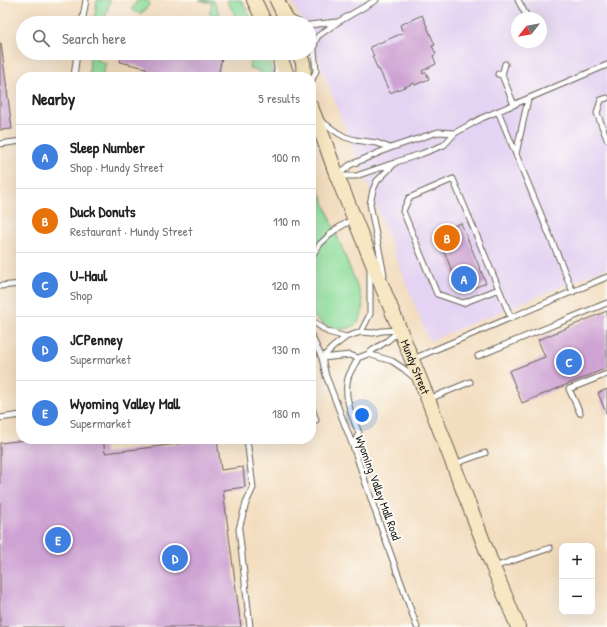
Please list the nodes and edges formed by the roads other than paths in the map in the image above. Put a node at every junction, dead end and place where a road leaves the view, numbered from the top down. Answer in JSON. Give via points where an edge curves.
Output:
{"nodes":[{"id":1,"x":86,"y":0,"type":"edge"},
{"id":2,"x":254,"y":0,"type":"edge"},
{"id":3,"x":277,"y":0,"type":"edge"},
{"id":4,"x":376,"y":0,"type":"edge"},
{"id":5,"x":518,"y":0,"type":"edge"},
{"id":6,"x":524,"y":12,"type":"edge"},
{"id":7,"x":83,"y":16,"type":"edge"},
{"id":8,"x":262,"y":16,"type":"edge"},
{"id":9,"x":285,"y":16,"type":"edge"},
{"id":10,"x":338,"y":22,"type":"junction"},
{"id":11,"x":316,"y":24,"type":"edge"},
{"id":12,"x":316,"y":40,"type":"edge"},
{"id":13,"x":76,"y":60,"type":"edge"},
{"id":14,"x":275,"y":60,"type":"edge"},
{"id":15,"x":281,"y":60,"type":"edge"},
{"id":16,"x":302,"y":60,"type":"edge"},
{"id":17,"x":315,"y":60,"type":"edge"},
{"id":18,"x":504,"y":64,"type":"dead end"},
{"id":19,"x":607,"y":65,"type":"edge"},
{"id":20,"x":75,"y":72,"type":"edge"},
{"id":21,"x":277,"y":72,"type":"edge"},
{"id":22,"x":286,"y":72,"type":"edge"},
{"id":23,"x":304,"y":72,"type":"edge"},
{"id":24,"x":316,"y":72,"type":"edge"},
{"id":25,"x":607,"y":98,"type":"edge"},
{"id":26,"x":528,"y":99,"type":"junction"},
{"id":27,"x":514,"y":105,"type":"junction"},
{"id":28,"x":498,"y":111,"type":"junction"},
{"id":29,"x":316,"y":119,"type":"edge"},
{"id":30,"x":316,"y":124,"type":"edge"},
{"id":31,"x":455,"y":133,"type":"junction"},
{"id":32,"x":607,"y":139,"type":"edge"},
{"id":33,"x":16,"y":142,"type":"edge"},
{"id":34,"x":0,"y":144,"type":"edge"},
{"id":35,"x":390,"y":148,"type":"junction"},
{"id":36,"x":516,"y":155,"type":"junction"},
{"id":37,"x":396,"y":162,"type":"junction"},
{"id":38,"x":337,"y":176,"type":"junction"},
{"id":39,"x":354,"y":219,"type":"junction"},
{"id":40,"x":316,"y":250,"type":"edge"},
{"id":41,"x":370,"y":258,"type":"junction"},
{"id":42,"x":607,"y":277,"type":"edge"},
{"id":43,"x":16,"y":284,"type":"edge"},
{"id":44,"x":0,"y":286,"type":"edge"},
{"id":45,"x":499,"y":289,"type":"junction"},
{"id":46,"x":573,"y":292,"type":"junction"},
{"id":47,"x":607,"y":303,"type":"edge"},
{"id":48,"x":390,"y":307,"type":"junction"},
{"id":49,"x":511,"y":318,"type":"junction"},
{"id":50,"x":316,"y":324,"type":"edge"},
{"id":51,"x":400,"y":330,"type":"junction"},
{"id":52,"x":361,"y":332,"type":"junction"},
{"id":53,"x":346,"y":337,"type":"junction"},
{"id":54,"x":316,"y":345,"type":"edge"},
{"id":55,"x":368,"y":354,"type":"junction"},
{"id":56,"x":478,"y":356,"type":"dead end"},
{"id":57,"x":322,"y":358,"type":"junction"},
{"id":58,"x":358,"y":358,"type":"junction"},
{"id":59,"x":412,"y":360,"type":"junction"},
{"id":60,"x":607,"y":374,"type":"edge"},
{"id":61,"x":470,"y":382,"type":"dead end"},
{"id":62,"x":422,"y":385,"type":"junction"},
{"id":63,"x":428,"y":399,"type":"junction"},
{"id":64,"x":580,"y":413,"type":"dead end"},
{"id":65,"x":16,"y":416,"type":"edge"},
{"id":66,"x":0,"y":418,"type":"edge"},
{"id":67,"x":248,"y":444,"type":"edge"},
{"id":68,"x":353,"y":446,"type":"junction"},
{"id":69,"x":485,"y":453,"type":"dead end"},
{"id":70,"x":453,"y":465,"type":"junction"},
{"id":71,"x":550,"y":548,"type":"dead end"},
{"id":72,"x":493,"y":567,"type":"junction"},
{"id":73,"x":250,"y":627,"type":"edge"},
{"id":74,"x":417,"y":627,"type":"edge"},
{"id":75,"x":518,"y":627,"type":"edge"}],
"edges":[{"from":1,"to":7,"type":"lane"},
{"from":2,"to":8,"type":"main road"},
{"from":3,"to":9,"type":"main road"},
{"from":4,"to":10,"type":"lane"},
{"from":5,"to":6,"type":"lane"},
{"from":10,"to":11,"type":"lane"},
{"from":10,"to":12,"type":"lane"},
{"from":13,"to":20,"type":"lane"},
{"from":14,"to":21,"type":"lane"},
{"from":15,"to":22,"type":"main road"},
{"from":16,"to":23,"type":"main road"},
{"from":17,"to":24,"type":"lane"},
{"from":18,"to":27,"type":"lane","via":[[500,74]]},
{"from":19,"to":26,"type":"lane"},
{"from":25,"to":32,"type":"lane","via":[[601,100],[597,113]]},
{"from":26,"to":27,"type":"lane"},
{"from":26,"to":36,"type":"lane"},
{"from":27,"to":28,"type":"lane"},
{"from":28,"to":31,"type":"lane"},
{"from":28,"to":36,"type":"lane"},
{"from":29,"to":35,"type":"lane","via":[[346,137]]},
{"from":30,"to":38,"type":"main road","name":"Mundy Street"},
{"from":31,"to":35,"type":"lane","via":[[438,132]]},
{"from":31,"to":37,"type":"lane","via":[[444,145]]},
{"from":33,"to":34,"type":"lane"},
{"from":35,"to":38,"type":"lane","via":[[350,166]]},
{"from":36,"to":46,"type":"lane"},
{"from":37,"to":38,"type":"lane","via":[[356,176]]},
{"from":37,"to":48,"type":"lane","via":[[377,181],[370,204]]},
{"from":38,"to":39,"type":"main road","name":"Mundy Street"},
{"from":39,"to":40,"type":"lane","via":[[335,230]]},
{"from":39,"to":41,"type":"main road","name":"Mundy Street"},
{"from":41,"to":48,"type":"main road","name":"Mundy Street"},
{"from":41,"to":52,"type":"lane","via":[[370,314]]},
{"from":42,"to":46,"type":"lane"},
{"from":43,"to":44,"type":"lane"},
{"from":45,"to":45,"type":"lane","via":[[453,179],[409,198],[403,211],[436,294],[463,303]]},
{"from":45,"to":49,"type":"lane"},
{"from":46,"to":49,"type":"lane"},
{"from":47,"to":56,"type":"lane"},
{"from":48,"to":51,"type":"main road","name":"Mundy Street"},
{"from":49,"to":59,"type":"lane"},
{"from":50,"to":53,"type":"lane","via":[[328,332]]},
{"from":51,"to":52,"type":"lane"},
{"from":51,"to":55,"type":"lane"},
{"from":51,"to":59,"type":"main road","name":"Mundy Street"},
{"from":52,"to":53,"type":"lane"},
{"from":53,"to":57,"type":"lane"},
{"from":54,"to":57,"type":"lane","name":"Wyoming Valley Mall Road"},
{"from":55,"to":58,"type":"lane"},
{"from":55,"to":62,"type":"lane","via":[[392,361]]},
{"from":57,"to":58,"type":"lane","via":[[350,355]]},
{"from":57,"to":68,"type":"lane","name":"Wyoming Valley Mall Road","via":[[326,376]]},
{"from":58,"to":68,"type":"lane","via":[[347,385],[348,402],[358,433]]},
{"from":59,"to":62,"type":"main road","name":"Mundy Street"},
{"from":60,"to":64,"type":"lane","via":[[569,389]]},
{"from":61,"to":63,"type":"lane"},
{"from":62,"to":63,"type":"main road","name":"Mundy Street"},
{"from":63,"to":70,"type":"main road","name":"Mundy Street"},
{"from":65,"to":66,"type":"lane"},
{"from":67,"to":73,"type":"lane","via":[[253,488],[239,529]]},
{"from":68,"to":74,"type":"lane","name":"Wyoming Valley Mall Road"},
{"from":69,"to":70,"type":"lane"},
{"from":70,"to":72,"type":"main road","name":"Mundy Street"},
{"from":71,"to":72,"type":"lane"},
{"from":72,"to":75,"type":"main road","name":"Mundy Street"}]}
